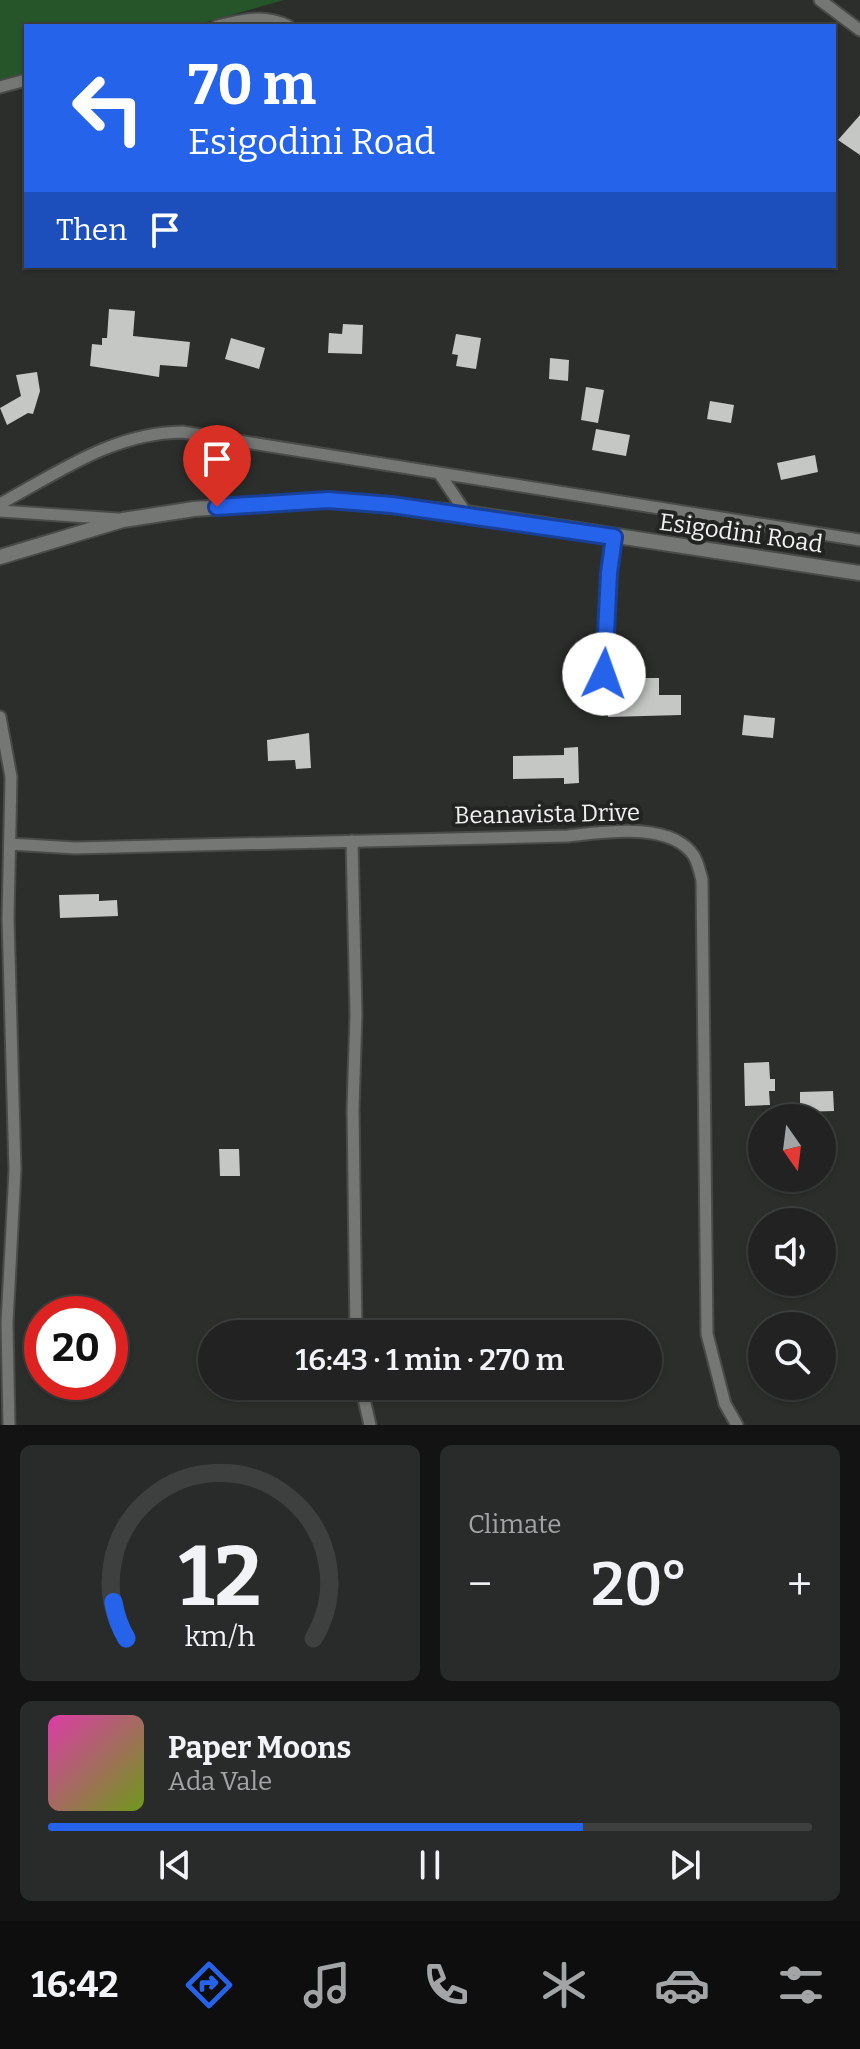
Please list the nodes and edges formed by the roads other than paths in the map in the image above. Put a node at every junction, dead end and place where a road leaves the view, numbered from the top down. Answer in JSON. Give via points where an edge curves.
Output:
{"nodes":[{"id":1,"x":820,"y":0,"type":"edge"},
{"id":2,"x":227,"y":24,"type":"edge"},
{"id":3,"x":283,"y":24,"type":"edge"},
{"id":4,"x":860,"y":30,"type":"edge"},
{"id":5,"x":24,"y":81,"type":"edge"},
{"id":6,"x":0,"y":87,"type":"edge"},
{"id":7,"x":439,"y":473,"type":"junction"},
{"id":8,"x":0,"y":504,"type":"edge"},
{"id":9,"x":0,"y":511,"type":"edge"},
{"id":10,"x":466,"y":513,"type":"junction"},
{"id":11,"x":123,"y":520,"type":"junction"},
{"id":12,"x":614,"y":537,"type":"junction"},
{"id":13,"x":860,"y":540,"type":"edge"},
{"id":14,"x":0,"y":557,"type":"edge"},
{"id":15,"x":860,"y":573,"type":"edge"},
{"id":16,"x":604,"y":674,"type":"dead end"},
{"id":17,"x":0,"y":717,"type":"edge"},
{"id":18,"x":352,"y":841,"type":"junction"},
{"id":19,"x":10,"y":844,"type":"junction"},
{"id":20,"x":356,"y":1320,"type":"edge"},
{"id":21,"x":364,"y":1400,"type":"edge"},
{"id":22,"x":9,"y":1425,"type":"edge"},
{"id":23,"x":370,"y":1425,"type":"edge"},
{"id":24,"x":737,"y":1425,"type":"edge"}],
"edges":[{"from":1,"to":4,"type":"street"},
{"from":2,"to":3,"type":"street","via":[[256,18]]},
{"from":5,"to":6,"type":"street"},
{"from":7,"to":8,"type":"street","via":[[156,432],[95,452]]},
{"from":7,"to":10,"type":"street"},
{"from":7,"to":13,"type":"street"},
{"from":9,"to":11,"type":"street"},
{"from":10,"to":11,"type":"main road","name":"Esigodini Road","via":[[328,500],[194,509]]},
{"from":10,"to":12,"type":"main road","name":"Esigodini Road"},
{"from":11,"to":14,"type":"main road","name":"Esigodini Road"},
{"from":12,"to":15,"type":"main road","name":"Esigodini Road"},
{"from":12,"to":16,"type":"lane"},
{"from":17,"to":19,"type":"street","via":[[11,777]]},
{"from":18,"to":19,"type":"street","name":"Beanavista Drive","via":[[75,848]]},
{"from":18,"to":20,"type":"street"},
{"from":18,"to":24,"type":"street","name":"Beanavista Drive","via":[[625,830],[682,843],[695,857],[702,880],[706,1324],[725,1404]]},
{"from":19,"to":22,"type":"street","via":[[15,1170],[7,1323]]},
{"from":21,"to":23,"type":"street"}]}
